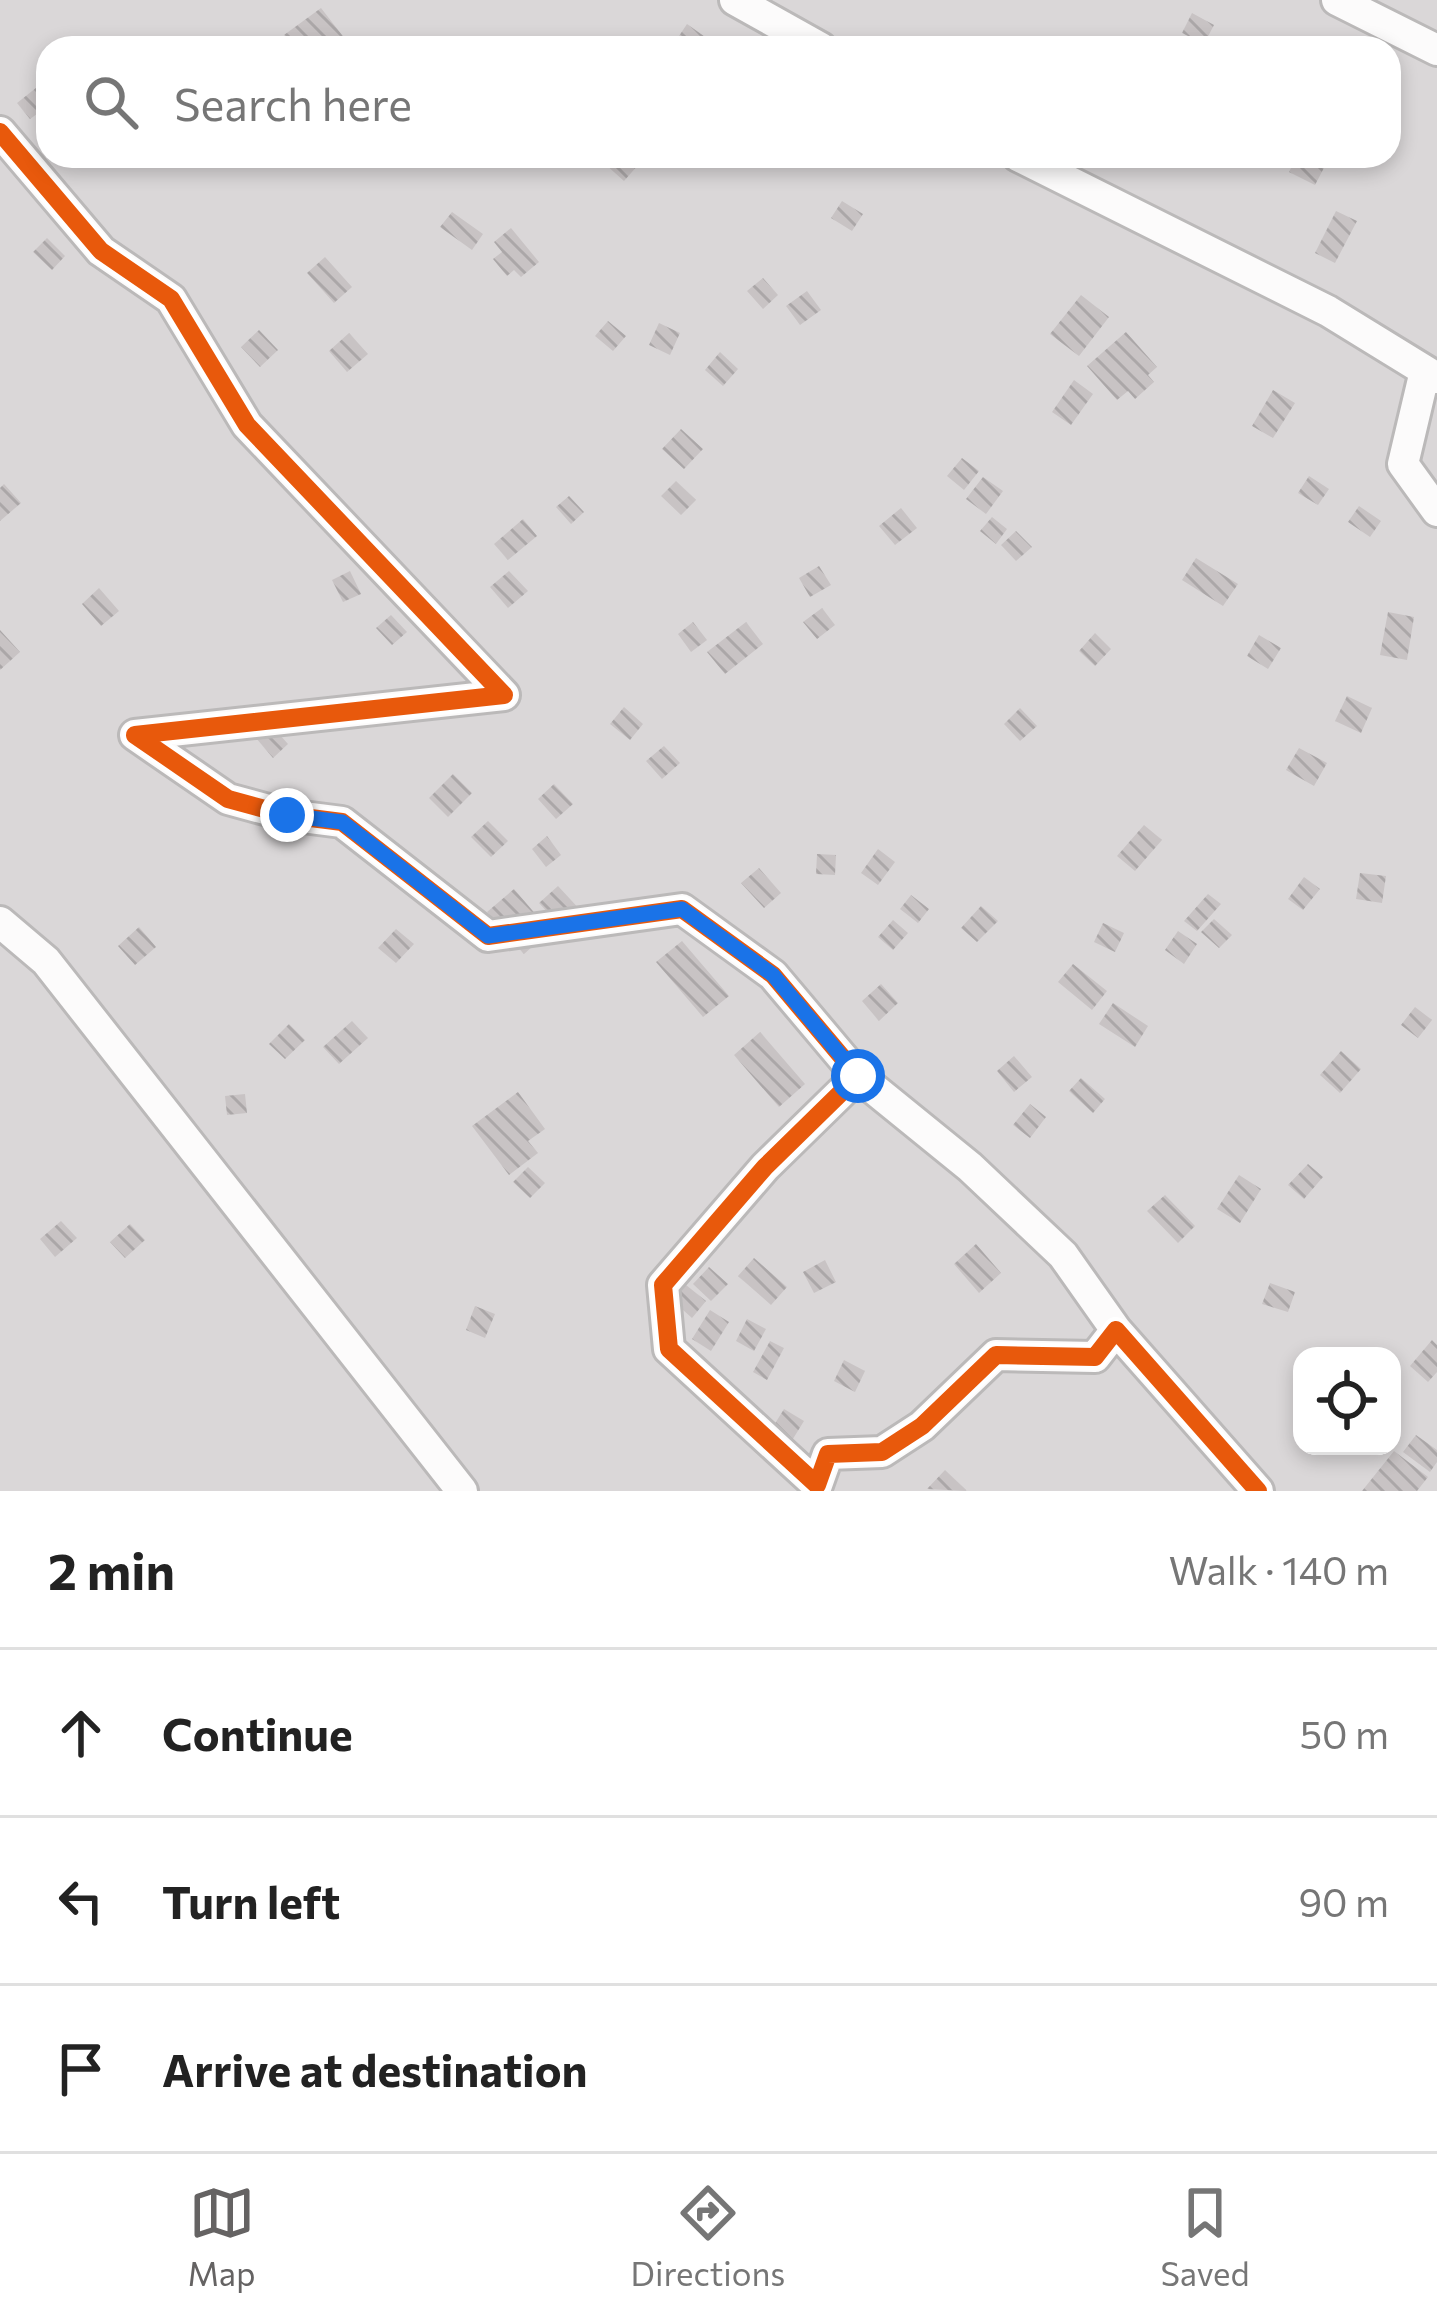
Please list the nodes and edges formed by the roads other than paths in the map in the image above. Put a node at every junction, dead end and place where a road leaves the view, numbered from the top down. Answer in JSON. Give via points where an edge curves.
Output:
{"nodes":[{"id":1,"x":735,"y":0,"type":"edge"},
{"id":2,"x":1337,"y":0,"type":"edge"},
{"id":3,"x":800,"y":36,"type":"edge"},
{"id":4,"x":1437,"y":50,"type":"edge"},
{"id":5,"x":0,"y":132,"type":"edge"},
{"id":6,"x":1042,"y":168,"type":"edge"},
{"id":7,"x":1431,"y":374,"type":"edge"},
{"id":8,"x":1437,"y":511,"type":"edge"},
{"id":9,"x":0,"y":922,"type":"edge"},
{"id":10,"x":858,"y":1076,"type":"junction"},
{"id":11,"x":1116,"y":1330,"type":"junction"},
{"id":12,"x":814,"y":1488,"type":"edge"},
{"id":13,"x":462,"y":1491,"type":"edge"},
{"id":14,"x":1258,"y":1491,"type":"edge"}],
"edges":[{"from":1,"to":3,"type":"street"},
{"from":2,"to":4,"type":"street"},
{"from":5,"to":10,"type":"street","via":[[101,251],[171,299],[247,425],[504,695],[134,735],[228,799],[342,822],[488,936],[682,909],[773,975]]},
{"from":6,"to":7,"type":"street","via":[[1328,311]]},
{"from":7,"to":8,"type":"street","via":[[1403,464]]},
{"from":9,"to":13,"type":"street","via":[[46,961]]},
{"from":10,"to":11,"type":"street","via":[[1063,1255]]},
{"from":10,"to":12,"type":"street","via":[[663,1285],[669,1349]]},
{"from":11,"to":12,"type":"street","via":[[1095,1357],[996,1355],[922,1426],[882,1452],[828,1454]]},
{"from":11,"to":14,"type":"street"}]}
